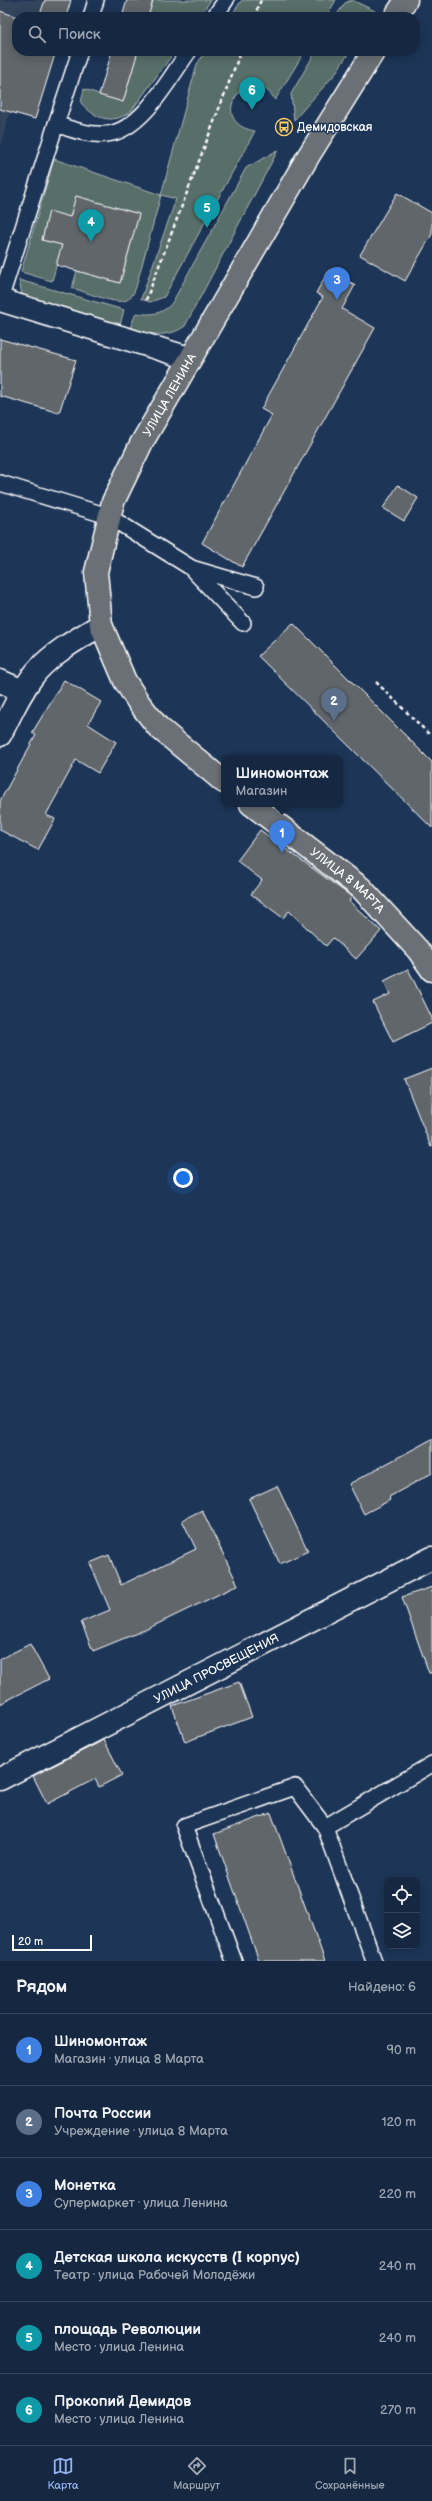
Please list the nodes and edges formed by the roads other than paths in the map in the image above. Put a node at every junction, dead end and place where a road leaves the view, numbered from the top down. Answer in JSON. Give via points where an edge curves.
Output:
{"nodes":[{"id":1,"x":96,"y":0,"type":"edge"},
{"id":2,"x":226,"y":0,"type":"edge"},
{"id":3,"x":406,"y":0,"type":"edge"},
{"id":4,"x":92,"y":12,"type":"edge"},
{"id":5,"x":218,"y":12,"type":"edge"},
{"id":6,"x":398,"y":12,"type":"edge"},
{"id":7,"x":78,"y":56,"type":"edge"},
{"id":8,"x":185,"y":56,"type":"edge"},
{"id":9,"x":371,"y":56,"type":"edge"},
{"id":10,"x":56,"y":124,"type":"junction"},
{"id":11,"x":0,"y":300,"type":"edge"},
{"id":12,"x":189,"y":358,"type":"junction"},
{"id":13,"x":0,"y":483,"type":"edge"},
{"id":14,"x":108,"y":516,"type":"junction"},
{"id":15,"x":190,"y":568,"type":"junction"},
{"id":16,"x":256,"y":587,"type":"dead end"},
{"id":17,"x":243,"y":623,"type":"dead end"},
{"id":18,"x":101,"y":625,"type":"junction"},
{"id":19,"x":0,"y":681,"type":"edge"},
{"id":20,"x":23,"y":691,"type":"junction"},
{"id":21,"x":0,"y":735,"type":"edge"},
{"id":22,"x":221,"y":780,"type":"edge"},
{"id":23,"x":255,"y":807,"type":"edge"},
{"id":24,"x":432,"y":970,"type":"edge"},
{"id":25,"x":432,"y":1558,"type":"edge"},
{"id":26,"x":432,"y":1764,"type":"edge"},
{"id":27,"x":0,"y":1779,"type":"edge"},
{"id":28,"x":325,"y":1827,"type":"junction"},
{"id":29,"x":234,"y":1961,"type":"edge"},
{"id":30,"x":374,"y":1961,"type":"edge"}],
"edges":[{"from":1,"to":4,"type":"lane"},
{"from":2,"to":5,"type":"lane"},
{"from":3,"to":6,"type":"main road"},
{"from":7,"to":10,"type":"lane"},
{"from":8,"to":10,"type":"lane","via":[[145,112],[127,127],[106,134],[81,132]]},
{"from":9,"to":12,"type":"main road","name":"УЛИЦА ЛЕНИНА"},
{"from":10,"to":11,"type":"lane"},
{"from":11,"to":12,"type":"street"},
{"from":12,"to":14,"type":"main road","name":"УЛИЦА ЛЕНИНА","via":[[125,475]]},
{"from":13,"to":14,"type":"lane"},
{"from":14,"to":15,"type":"lane"},
{"from":14,"to":18,"type":"main road","name":"УЛИЦА ЛЕНИНА","via":[[96,572]]},
{"from":15,"to":16,"type":"lane"},
{"from":15,"to":17,"type":"lane"},
{"from":18,"to":20,"type":"street","via":[[76,639],[37,671]]},
{"from":18,"to":22,"type":"main road","via":[[115,662],[139,703],[168,736]]},
{"from":19,"to":20,"type":"street"},
{"from":20,"to":21,"type":"street"},
{"from":23,"to":24,"type":"main road","name":"УЛИЦА 8 МАРТА","via":[[361,888],[418,950]]},
{"from":25,"to":27,"type":"street","name":"УЛИЦА ПРОСВЕЩЕНИЯ"},
{"from":26,"to":28,"type":"lane"},
{"from":28,"to":29,"type":"lane","via":[[295,1787],[184,1826]]},
{"from":28,"to":30,"type":"lane"}]}
